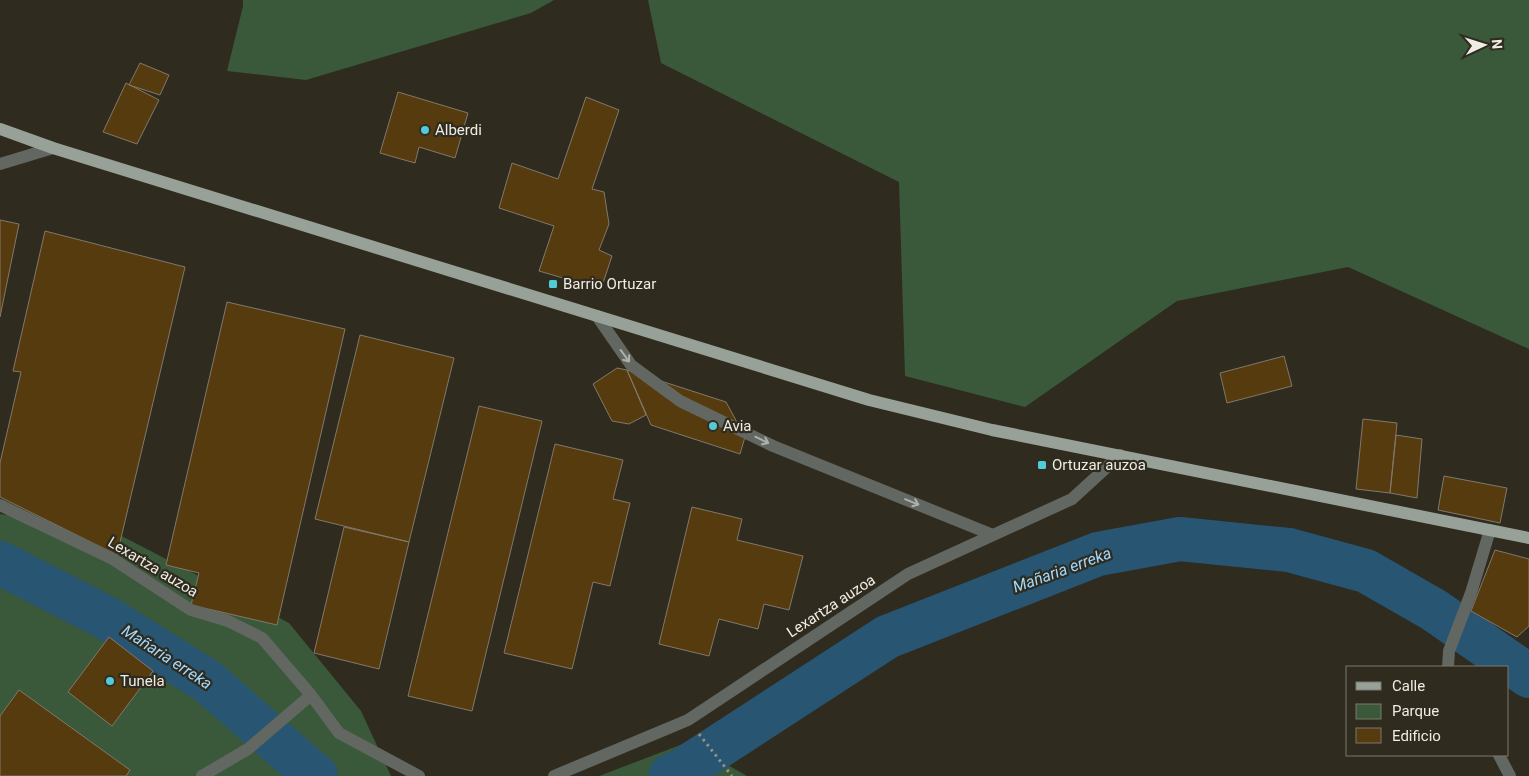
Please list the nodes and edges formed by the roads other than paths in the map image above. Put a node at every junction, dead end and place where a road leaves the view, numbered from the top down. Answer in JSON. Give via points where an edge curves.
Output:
{"nodes":[{"id":1,"x":0,"y":128,"type":"edge"},
{"id":2,"x":53,"y":148,"type":"junction"},
{"id":3,"x":0,"y":164,"type":"edge"},
{"id":4,"x":597,"y":316,"type":"junction"},
{"id":5,"x":1120,"y":455,"type":"junction"},
{"id":6,"x":0,"y":505,"type":"edge"},
{"id":7,"x":1490,"y":530,"type":"junction"},
{"id":8,"x":993,"y":535,"type":"junction"},
{"id":9,"x":1529,"y":538,"type":"edge"},
{"id":10,"x":1448,"y":666,"type":"edge"},
{"id":11,"x":311,"y":695,"type":"junction"},
{"id":12,"x":1500,"y":756,"type":"edge"},
{"id":13,"x":202,"y":776,"type":"edge"},
{"id":14,"x":419,"y":776,"type":"edge"},
{"id":15,"x":554,"y":776,"type":"edge"},
{"id":16,"x":1510,"y":776,"type":"edge"}],
"edges":[{"from":1,"to":2,"type":"main road"},
{"from":2,"to":3,"type":"street"},
{"from":2,"to":4,"type":"main road"},
{"from":4,"to":5,"type":"main road","via":[[869,400],[992,430]]},
{"from":4,"to":8,"type":"street","one_way":true,"via":[[632,365],[680,401],[773,446]]},
{"from":5,"to":7,"type":"main road"},
{"from":5,"to":8,"type":"street","name":"Lexartza auzoa","via":[[1072,499]]},
{"from":6,"to":11,"type":"street","name":"Lexartza auzoa","via":[[111,558],[191,610],[228,621],[262,638]]},
{"from":7,"to":9,"type":"main road"},
{"from":7,"to":10,"type":"street","via":[[1449,651]]},
{"from":8,"to":15,"type":"street","name":"Lexartza auzoa","via":[[908,574],[688,720]]},
{"from":11,"to":13,"type":"street","via":[[248,749]]},
{"from":11,"to":14,"type":"street","name":"Lexartza auzoa","via":[[339,733]]},
{"from":12,"to":16,"type":"street"}]}
